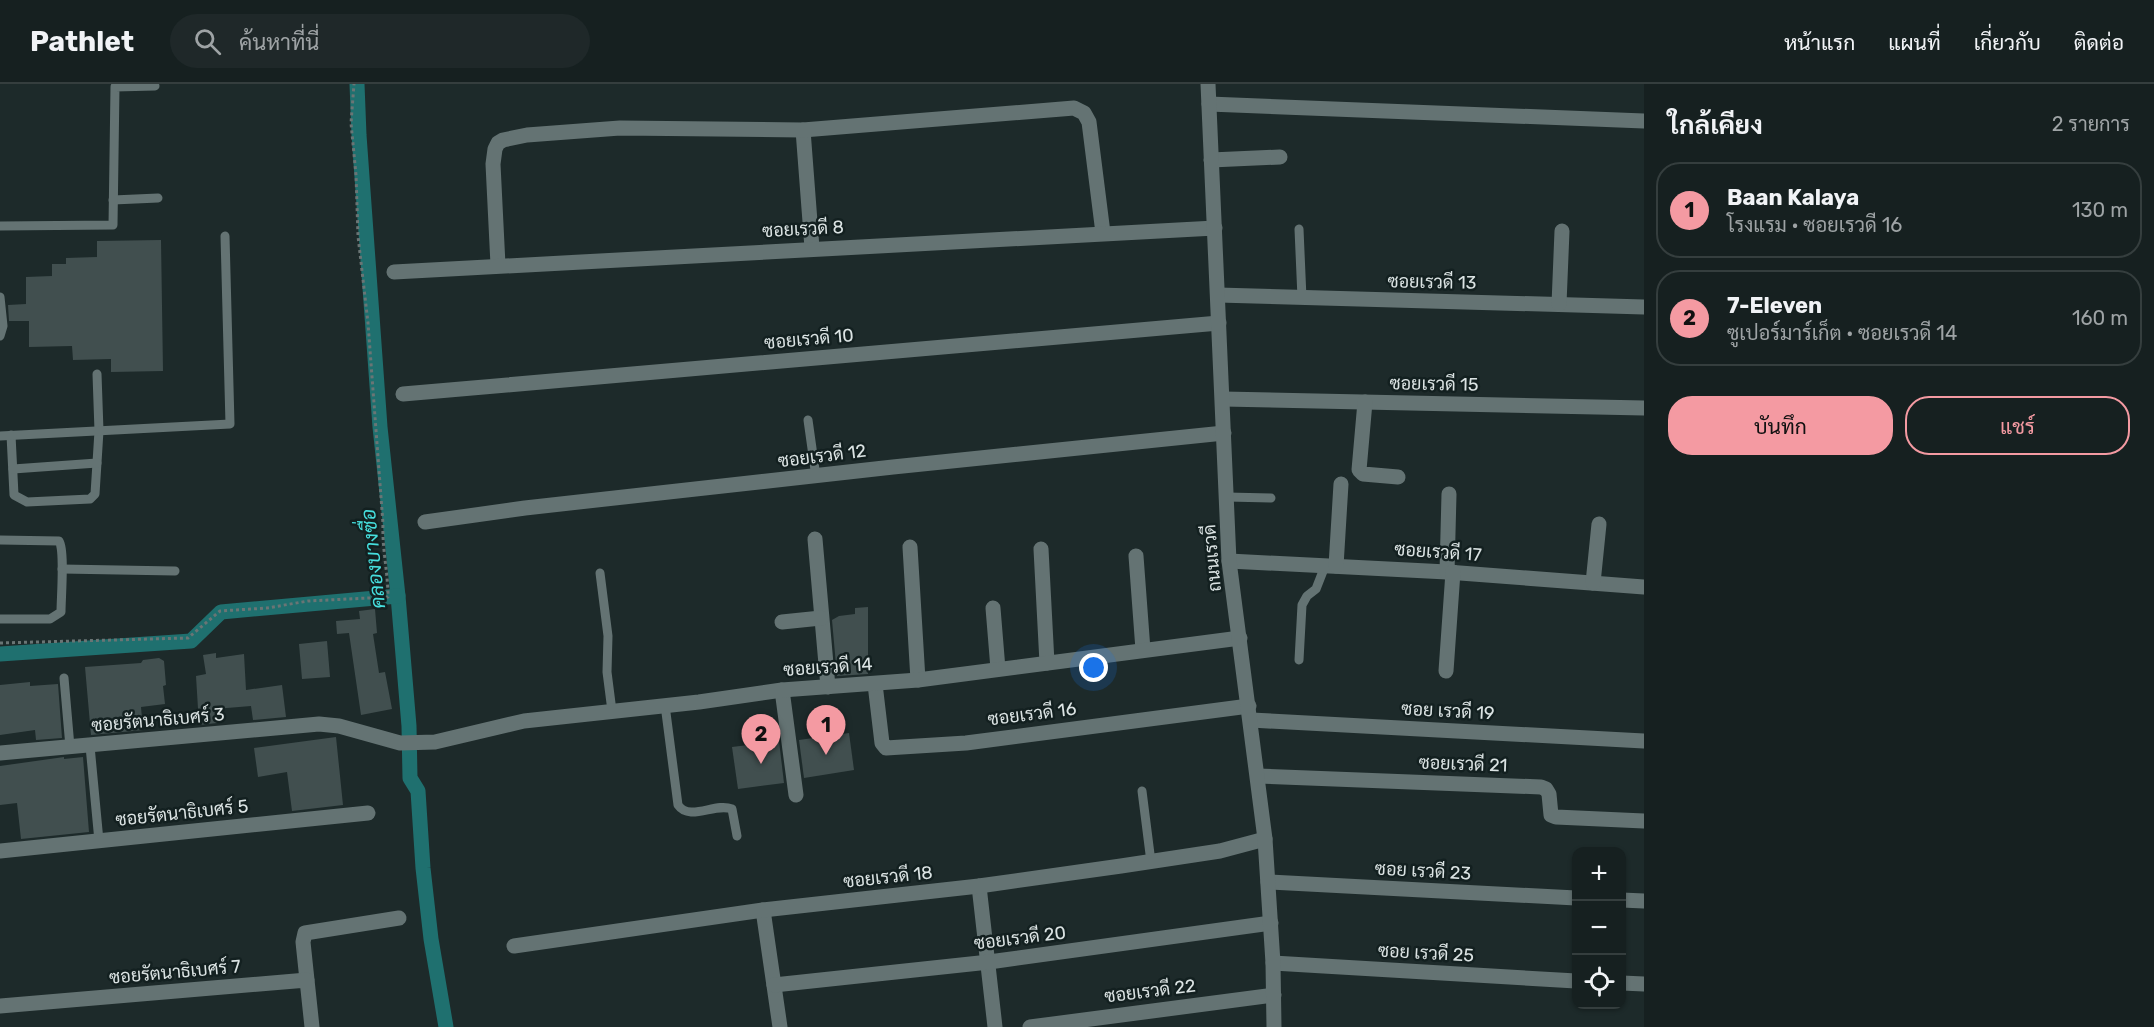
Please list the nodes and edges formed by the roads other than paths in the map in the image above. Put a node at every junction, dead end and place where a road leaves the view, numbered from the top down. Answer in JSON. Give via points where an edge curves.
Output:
{"nodes":[{"id":1,"x":1208,"y":84,"type":"edge"},
{"id":2,"x":156,"y":86,"type":"dead end"},
{"id":3,"x":1209,"y":104,"type":"junction"},
{"id":4,"x":1644,"y":121,"type":"edge"},
{"id":5,"x":802,"y":130,"type":"junction"},
{"id":6,"x":1280,"y":157,"type":"dead end"},
{"id":7,"x":1211,"y":160,"type":"junction"},
{"id":8,"x":158,"y":198,"type":"dead end"},
{"id":9,"x":113,"y":200,"type":"junction"},
{"id":10,"x":0,"y":226,"type":"edge"},
{"id":11,"x":1215,"y":228,"type":"junction"},
{"id":12,"x":1299,"y":229,"type":"dead end"},
{"id":13,"x":1562,"y":231,"type":"dead end"},
{"id":14,"x":1103,"y":233,"type":"junction"},
{"id":15,"x":225,"y":236,"type":"dead end"},
{"id":16,"x":812,"y":248,"type":"junction"},
{"id":17,"x":498,"y":265,"type":"junction"},
{"id":18,"x":394,"y":272,"type":"dead end"},
{"id":19,"x":1218,"y":296,"type":"junction"},
{"id":20,"x":0,"y":297,"type":"edge"},
{"id":21,"x":1302,"y":298,"type":"junction"},
{"id":22,"x":1559,"y":304,"type":"junction"},
{"id":23,"x":1644,"y":307,"type":"edge"},
{"id":24,"x":1219,"y":323,"type":"junction"},
{"id":25,"x":0,"y":336,"type":"edge"},
{"id":26,"x":97,"y":374,"type":"dead end"},
{"id":27,"x":403,"y":394,"type":"dead end"},
{"id":28,"x":1223,"y":399,"type":"junction"},
{"id":29,"x":1365,"y":402,"type":"junction"},
{"id":30,"x":1644,"y":408,"type":"edge"},
{"id":31,"x":808,"y":420,"type":"dead end"},
{"id":32,"x":99,"y":431,"type":"junction"},
{"id":33,"x":1224,"y":433,"type":"junction"},
{"id":34,"x":11,"y":435,"type":"junction"},
{"id":35,"x":0,"y":436,"type":"edge"},
{"id":36,"x":97,"y":463,"type":"junction"},
{"id":37,"x":13,"y":469,"type":"junction"},
{"id":38,"x":816,"y":477,"type":"junction"},
{"id":39,"x":1398,"y":477,"type":"dead end"},
{"id":40,"x":1341,"y":484,"type":"dead end"},
{"id":41,"x":1449,"y":494,"type":"dead end"},
{"id":42,"x":1227,"y":497,"type":"junction"},
{"id":43,"x":1270,"y":498,"type":"dead end"},
{"id":44,"x":424,"y":522,"type":"dead end"},
{"id":45,"x":1599,"y":524,"type":"dead end"},
{"id":46,"x":816,"y":539,"type":"dead end"},
{"id":47,"x":0,"y":540,"type":"edge"},
{"id":48,"x":910,"y":547,"type":"dead end"},
{"id":49,"x":1041,"y":549,"type":"dead end"},
{"id":50,"x":1136,"y":556,"type":"dead end"},
{"id":51,"x":1229,"y":561,"type":"junction"},
{"id":52,"x":1331,"y":566,"type":"junction"},
{"id":53,"x":62,"y":569,"type":"junction"},
{"id":54,"x":175,"y":571,"type":"dead end"},
{"id":55,"x":1450,"y":572,"type":"junction"},
{"id":56,"x":600,"y":573,"type":"dead end"},
{"id":57,"x":1593,"y":583,"type":"junction"},
{"id":58,"x":1644,"y":587,"type":"edge"},
{"id":59,"x":993,"y":608,"type":"dead end"},
{"id":60,"x":821,"y":618,"type":"junction"},
{"id":61,"x":0,"y":619,"type":"edge"},
{"id":62,"x":782,"y":622,"type":"dead end"},
{"id":63,"x":1240,"y":638,"type":"junction"},
{"id":64,"x":1143,"y":650,"type":"junction"},
{"id":65,"x":1299,"y":660,"type":"dead end"},
{"id":66,"x":1047,"y":663,"type":"junction"},
{"id":67,"x":998,"y":669,"type":"junction"},
{"id":68,"x":1446,"y":670,"type":"dead end"},
{"id":69,"x":64,"y":678,"type":"dead end"},
{"id":70,"x":918,"y":680,"type":"junction"},
{"id":71,"x":875,"y":684,"type":"junction"},
{"id":72,"x":828,"y":687,"type":"junction"},
{"id":73,"x":782,"y":690,"type":"junction"},
{"id":74,"x":665,"y":705,"type":"junction"},
{"id":75,"x":612,"y":711,"type":"junction"},
{"id":76,"x":1250,"y":713,"type":"junction"},
{"id":77,"x":1644,"y":741,"type":"edge"},
{"id":78,"x":400,"y":743,"type":"joint"},
{"id":79,"x":90,"y":746,"type":"junction"},
{"id":80,"x":70,"y":747,"type":"junction"},
{"id":81,"x":0,"y":753,"type":"edge"},
{"id":82,"x":1258,"y":776,"type":"junction"},
{"id":83,"x":1142,"y":791,"type":"dead end"},
{"id":84,"x":796,"y":795,"type":"dead end"},
{"id":85,"x":368,"y":813,"type":"dead end"},
{"id":86,"x":1644,"y":821,"type":"edge"},
{"id":87,"x":737,"y":836,"type":"dead end"},
{"id":88,"x":1264,"y":839,"type":"junction"},
{"id":89,"x":99,"y":841,"type":"junction"},
{"id":90,"x":0,"y":851,"type":"edge"},
{"id":91,"x":1151,"y":862,"type":"junction"},
{"id":92,"x":1268,"y":882,"type":"junction"},
{"id":93,"x":979,"y":886,"type":"junction"},
{"id":94,"x":1572,"y":898,"type":"edge"},
{"id":95,"x":1626,"y":900,"type":"edge"},
{"id":96,"x":1644,"y":901,"type":"edge"},
{"id":97,"x":763,"y":910,"type":"junction"},
{"id":98,"x":399,"y":918,"type":"dead end"},
{"id":99,"x":1271,"y":923,"type":"junction"},
{"id":100,"x":514,"y":946,"type":"dead end"},
{"id":101,"x":989,"y":962,"type":"junction"},
{"id":102,"x":1273,"y":963,"type":"junction"},
{"id":103,"x":307,"y":980,"type":"junction"},
{"id":104,"x":1572,"y":981,"type":"edge"},
{"id":105,"x":1626,"y":983,"type":"edge"},
{"id":106,"x":1644,"y":984,"type":"edge"},
{"id":107,"x":774,"y":985,"type":"junction"},
{"id":108,"x":1274,"y":994,"type":"junction"},
{"id":109,"x":0,"y":1006,"type":"edge"},
{"id":110,"x":312,"y":1027,"type":"edge"},
{"id":111,"x":780,"y":1027,"type":"edge"},
{"id":112,"x":995,"y":1027,"type":"edge"},
{"id":113,"x":1030,"y":1027,"type":"edge"},
{"id":114,"x":1274,"y":1027,"type":"edge"}],
"edges":[{"from":1,"to":3,"type":"street","name":"ถนนเรวดี"},
{"from":2,"to":9,"type":"lane","via":[[114,87]]},
{"from":3,"to":4,"type":"street"},
{"from":3,"to":7,"type":"street","name":"ถนนเรวดี"},
{"from":5,"to":14,"type":"street","via":[[1074,108],[1084,113],[1089,122]]},
{"from":5,"to":16,"type":"street"},
{"from":5,"to":17,"type":"street","via":[[620,128],[503,140],[495,149],[493,164]]},
{"from":6,"to":7,"type":"street"},
{"from":7,"to":11,"type":"street","name":"ถนนเรวดี"},
{"from":8,"to":9,"type":"lane"},
{"from":9,"to":10,"type":"lane","via":[[113,225]]},
{"from":11,"to":14,"type":"street","name":"ซอยเรวดี 8"},
{"from":11,"to":19,"type":"street","name":"ถนนเรวดี"},
{"from":12,"to":21,"type":"lane"},
{"from":13,"to":22,"type":"street"},
{"from":14,"to":16,"type":"street","name":"ซอยเรวดี 8"},
{"from":15,"to":32,"type":"lane","via":[[230,424]]},
{"from":16,"to":17,"type":"street","name":"ซอยเรวดี 8"},
{"from":17,"to":18,"type":"street","name":"ซอยเรวดี 8"},
{"from":19,"to":21,"type":"street","name":"ซอยเรวดี 13"},
{"from":19,"to":24,"type":"street","name":"ถนนเรวดี"},
{"from":20,"to":25,"type":"lane"},
{"from":21,"to":22,"type":"street","name":"ซอยเรวดี 13"},
{"from":22,"to":23,"type":"street","name":"ซอยเรวดี 13"},
{"from":24,"to":27,"type":"street","name":"ซอยเรวดี 10"},
{"from":24,"to":28,"type":"street","name":"ถนนเรวดี"},
{"from":26,"to":32,"type":"lane"},
{"from":28,"to":29,"type":"street","name":"ซอยเรวดี 15"},
{"from":28,"to":33,"type":"street","name":"ถนนเรวดี"},
{"from":29,"to":30,"type":"street","name":"ซอยเรวดี 15"},
{"from":29,"to":39,"type":"street","via":[[1359,470],[1363,474]]},
{"from":31,"to":38,"type":"lane"},
{"from":32,"to":34,"type":"lane"},
{"from":32,"to":36,"type":"lane"},
{"from":33,"to":38,"type":"street","name":"ซอยเรวดี 12"},
{"from":33,"to":42,"type":"street","name":"ถนนเรวดี"},
{"from":34,"to":35,"type":"lane"},
{"from":34,"to":37,"type":"lane"},
{"from":36,"to":37,"type":"lane"},
{"from":36,"to":37,"type":"lane","via":[[95,494],[90,499],[20,500],[14,495]]},
{"from":38,"to":44,"type":"street","name":"ซอยเรวดี 12"},
{"from":40,"to":52,"type":"street"},
{"from":41,"to":55,"type":"street"},
{"from":42,"to":43,"type":"lane"},
{"from":42,"to":51,"type":"street","name":"ถนนเรวดี"},
{"from":45,"to":57,"type":"street"},
{"from":46,"to":60,"type":"street"},
{"from":47,"to":53,"type":"lane","via":[[59,541]]},
{"from":48,"to":70,"type":"street"},
{"from":49,"to":66,"type":"street"},
{"from":50,"to":64,"type":"street"},
{"from":51,"to":52,"type":"street","name":"ซอยเรวดี 17"},
{"from":51,"to":63,"type":"street","name":"ถนนเรวดี"},
{"from":52,"to":55,"type":"street","name":"ซอยเรวดี 17"},
{"from":52,"to":65,"type":"lane","via":[[1302,605]]},
{"from":53,"to":54,"type":"lane"},
{"from":53,"to":61,"type":"lane","via":[[61,612],[55,617]]},
{"from":55,"to":57,"type":"street","name":"ซอยเรวดี 17"},
{"from":55,"to":68,"type":"street"},
{"from":56,"to":75,"type":"lane"},
{"from":57,"to":58,"type":"street","name":"ซอยเรวดี 17"},
{"from":59,"to":67,"type":"street"},
{"from":60,"to":62,"type":"street"},
{"from":60,"to":72,"type":"street"},
{"from":63,"to":64,"type":"street","name":"ซอยเรวดี 14"},
{"from":63,"to":76,"type":"street","name":"ถนนเรวดี"},
{"from":64,"to":66,"type":"street","name":"ซอยเรวดี 14"},
{"from":66,"to":67,"type":"street","name":"ซอยเรวดี 14"},
{"from":67,"to":70,"type":"street","name":"ซอยเรวดี 14"},
{"from":69,"to":80,"type":"lane"},
{"from":70,"to":71,"type":"street","name":"ซอยเรวดี 14"},
{"from":71,"to":72,"type":"street","name":"ซอยเรวดี 14"},
{"from":71,"to":76,"type":"street","name":"ซอยเรวดี 16","via":[[882,743],[892,748]]},
{"from":72,"to":73,"type":"street","name":"ซอยเรวดี 14"},
{"from":73,"to":74,"type":"street","name":"ซอยเรวดี 14"},
{"from":73,"to":84,"type":"street"},
{"from":74,"to":75,"type":"street","name":"ซอยเรวดี 14"},
{"from":74,"to":87,"type":"lane","via":[[678,805],[687,812],[732,809]]},
{"from":75,"to":78,"type":"street","name":"ซอยเรวดี 14","via":[[524,722],[435,742]]},
{"from":76,"to":77,"type":"street","name":"ซอย เรวดี 19"},
{"from":76,"to":82,"type":"street","name":"ถนนเรวดี"},
{"from":78,"to":79,"type":"street","name":"ซอยรัตนาธิเบศร์ 3","via":[[319,724]]},
{"from":79,"to":80,"type":"street","name":"ซอยรัตนาธิเบศร์ 3"},
{"from":79,"to":89,"type":"lane"},
{"from":80,"to":81,"type":"street","name":"ซอยรัตนาธิเบศร์ 3"},
{"from":82,"to":86,"type":"street","name":"ซอยเรวดี 21","via":[[1541,787],[1549,794],[1551,815],[1556,817]]},
{"from":82,"to":88,"type":"street","name":"ถนนเรวดี"},
{"from":83,"to":91,"type":"lane"},
{"from":85,"to":89,"type":"street","name":"ซอยรัตนาธิเบศร์ 5"},
{"from":88,"to":91,"type":"street","name":"ซอยเรวดี 18"},
{"from":88,"to":92,"type":"street","name":"ถนนเรวดี"},
{"from":89,"to":90,"type":"street","name":"ซอยรัตนาธิเบศร์ 5"},
{"from":91,"to":93,"type":"street","name":"ซอยเรวดี 18"},
{"from":92,"to":94,"type":"street","name":"ซอย เรวดี 23"},
{"from":92,"to":99,"type":"street","name":"ถนนเรวดี"},
{"from":93,"to":97,"type":"street","name":"ซอยเรวดี 18"},
{"from":93,"to":101,"type":"street"},
{"from":95,"to":96,"type":"street"},
{"from":97,"to":100,"type":"street","name":"ซอยเรวดี 18"},
{"from":97,"to":107,"type":"street"},
{"from":98,"to":103,"type":"street","via":[[305,933]]},
{"from":99,"to":101,"type":"street","name":"ซอยเรวดี 20"},
{"from":99,"to":102,"type":"street","name":"ถนนเรวดี"},
{"from":101,"to":107,"type":"street","name":"ซอยเรวดี 20"},
{"from":101,"to":112,"type":"street"},
{"from":102,"to":104,"type":"street","name":"ซอย เรวดี 25"},
{"from":102,"to":108,"type":"street","name":"ถนนเรวดี"},
{"from":103,"to":109,"type":"street","name":"ซอยรัตนาธิเบศร์ 7"},
{"from":103,"to":110,"type":"street"},
{"from":105,"to":106,"type":"street"},
{"from":107,"to":111,"type":"street"},
{"from":108,"to":113,"type":"street","name":"ซอยเรวดี 22"},
{"from":108,"to":114,"type":"street","name":"ถนนเรวดี"}]}
